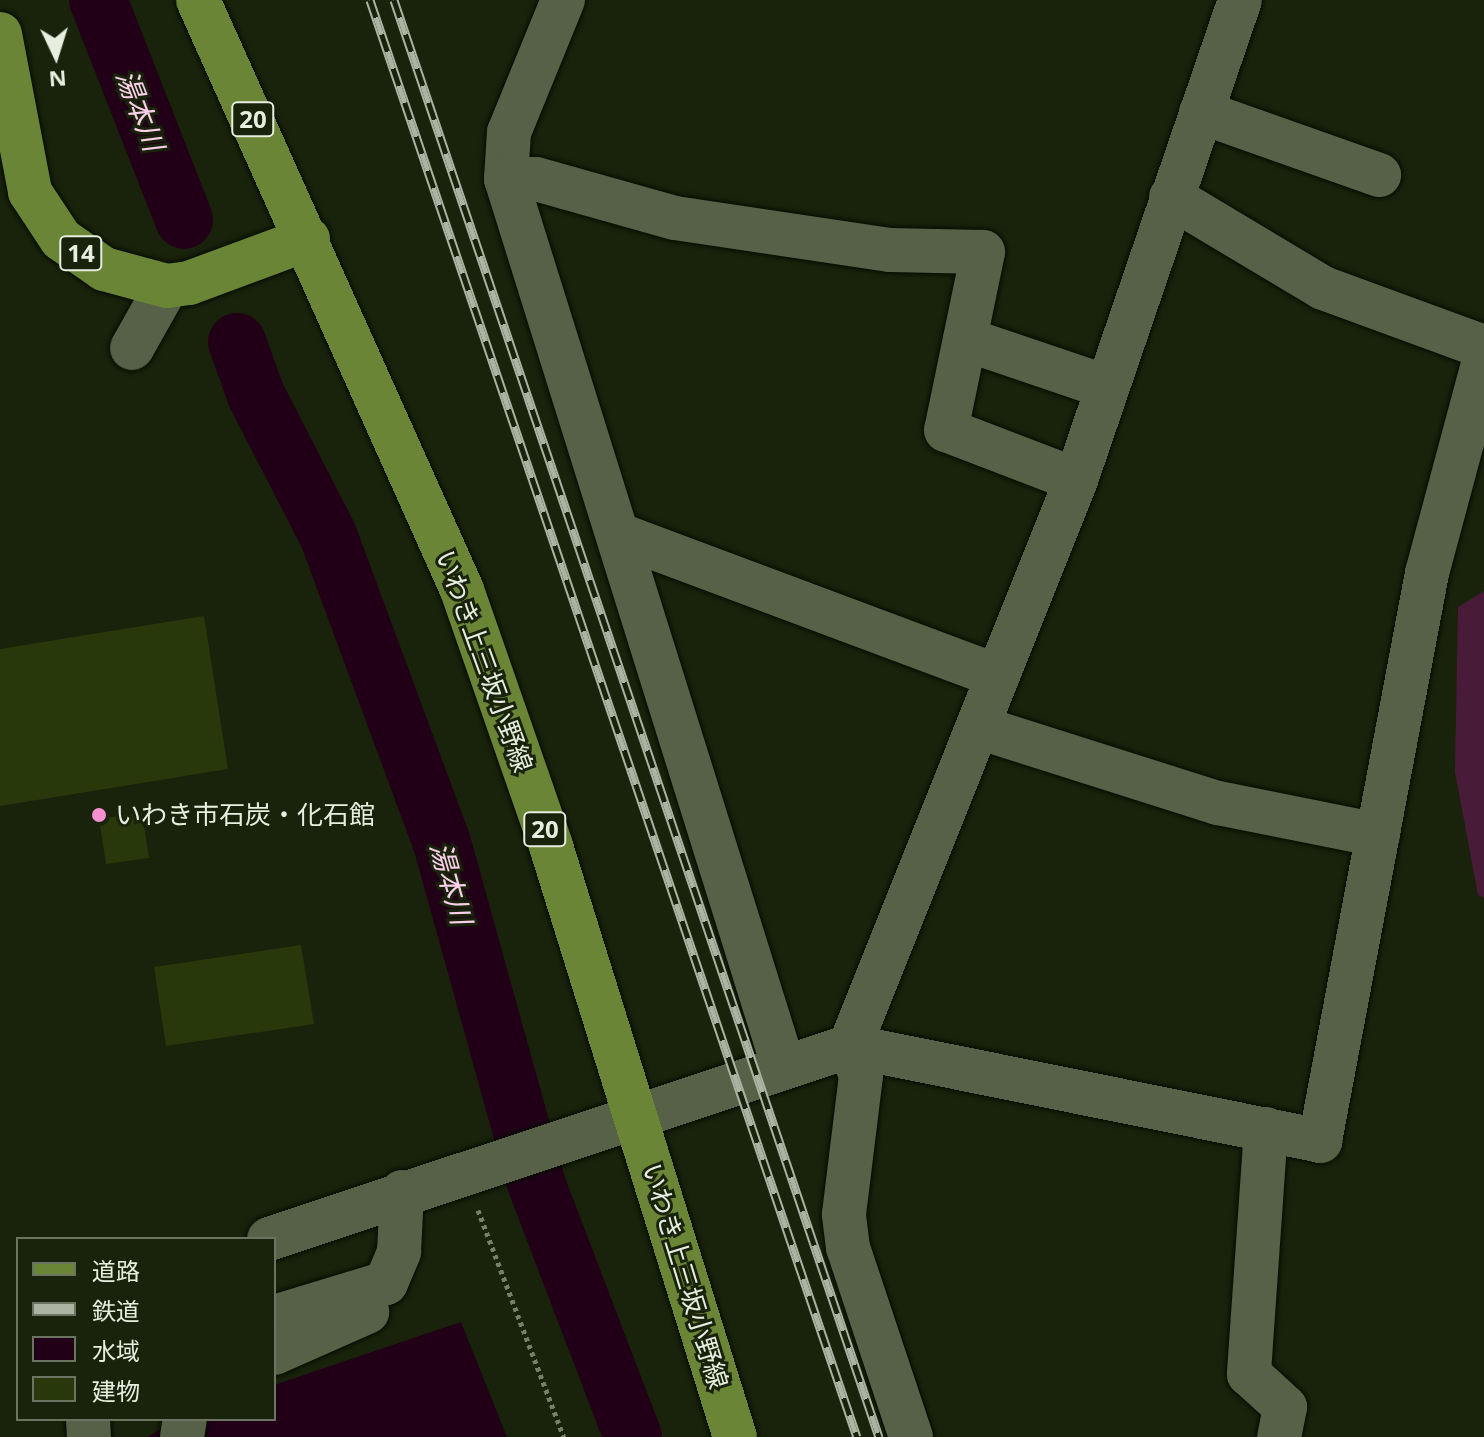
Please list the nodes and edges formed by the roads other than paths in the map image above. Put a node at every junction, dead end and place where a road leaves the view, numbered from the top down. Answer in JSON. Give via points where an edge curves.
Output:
{"nodes":[{"id":1,"x":198,"y":0,"type":"edge"},
{"id":2,"x":563,"y":0,"type":"edge"},
{"id":3,"x":1231,"y":2,"type":"edge"},
{"id":4,"x":0,"y":34,"type":"edge"},
{"id":5,"x":1201,"y":112,"type":"junction"},
{"id":6,"x":1379,"y":175,"type":"dead end"},
{"id":7,"x":506,"y":179,"type":"junction"},
{"id":8,"x":1171,"y":197,"type":"junction"},
{"id":9,"x":308,"y":239,"type":"junction"},
{"id":10,"x":167,"y":286,"type":"junction"},
{"id":11,"x":965,"y":339,"type":"junction"},
{"id":12,"x":1484,"y":347,"type":"edge"},
{"id":13,"x":132,"y":348,"type":"dead end"},
{"id":14,"x":1484,"y":361,"type":"edge"},
{"id":15,"x":1107,"y":387,"type":"junction"},
{"id":16,"x":1076,"y":480,"type":"junction"},
{"id":17,"x":620,"y":535,"type":"junction"},
{"id":18,"x":998,"y":676,"type":"junction"},
{"id":19,"x":978,"y":727,"type":"junction"},
{"id":20,"x":1378,"y":835,"type":"junction"},
{"id":21,"x":850,"y":1046,"type":"junction"},
{"id":22,"x":783,"y":1065,"type":"junction"},
{"id":23,"x":635,"y":1114,"type":"junction"},
{"id":24,"x":1266,"y":1129,"type":"junction"},
{"id":25,"x":384,"y":1199,"type":"junction"},
{"id":26,"x":275,"y":1237,"type":"edge"},
{"id":27,"x":386,"y":1283,"type":"junction"},
{"id":28,"x":276,"y":1316,"type":"edge"},
{"id":29,"x":276,"y":1352,"type":"edge"},
{"id":30,"x":735,"y":1437,"type":"edge"},
{"id":31,"x":911,"y":1437,"type":"edge"},
{"id":32,"x":1279,"y":1437,"type":"edge"}],
"edges":[{"from":1,"to":9,"type":"main road","name":"いわき上三坂小野線","number":"20"},
{"from":2,"to":7,"type":"street","via":[[509,132]]},
{"from":3,"to":5,"type":"street"},
{"from":4,"to":10,"type":"main road","number":"14","via":[[30,192],[61,239],[104,269]]},
{"from":5,"to":6,"type":"street"},
{"from":5,"to":8,"type":"street"},
{"from":7,"to":11,"type":"street","via":[[536,179],[675,218],[890,250],[983,252]]},
{"from":7,"to":17,"type":"street"},
{"from":8,"to":12,"type":"street","via":[[1323,288]]},
{"from":8,"to":15,"type":"street"},
{"from":9,"to":10,"type":"main road","number":"14","via":[[189,283]]},
{"from":9,"to":23,"type":"main road","name":"いわき上三坂小野線","number":"20","via":[[462,590],[551,846]]},
{"from":10,"to":13,"type":"street"},
{"from":11,"to":15,"type":"street"},
{"from":11,"to":16,"type":"street","via":[[946,430]]},
{"from":14,"to":20,"type":"street","via":[[1427,573]]},
{"from":15,"to":16,"type":"street"},
{"from":16,"to":18,"type":"street"},
{"from":17,"to":18,"type":"street"},
{"from":17,"to":22,"type":"street"},
{"from":18,"to":19,"type":"street"},
{"from":19,"to":20,"type":"street","via":[[1218,803]]},
{"from":19,"to":21,"type":"street"},
{"from":20,"to":24,"type":"street","via":[[1320,1141]]},
{"from":21,"to":22,"type":"street"},
{"from":21,"to":24,"type":"street"},
{"from":21,"to":31,"type":"street","via":[[861,1076],[844,1214],[848,1248]]},
{"from":22,"to":23,"type":"street"},
{"from":23,"to":25,"type":"street"},
{"from":23,"to":30,"type":"main road","name":"いわき上三坂小野線","number":"20"},
{"from":24,"to":32,"type":"street","via":[[1249,1374],[1285,1407]]},
{"from":25,"to":26,"type":"street"},
{"from":25,"to":27,"type":"street","via":[[399,1252]]},
{"from":27,"to":28,"type":"street"},
{"from":27,"to":29,"type":"street","via":[[364,1318]]}]}
